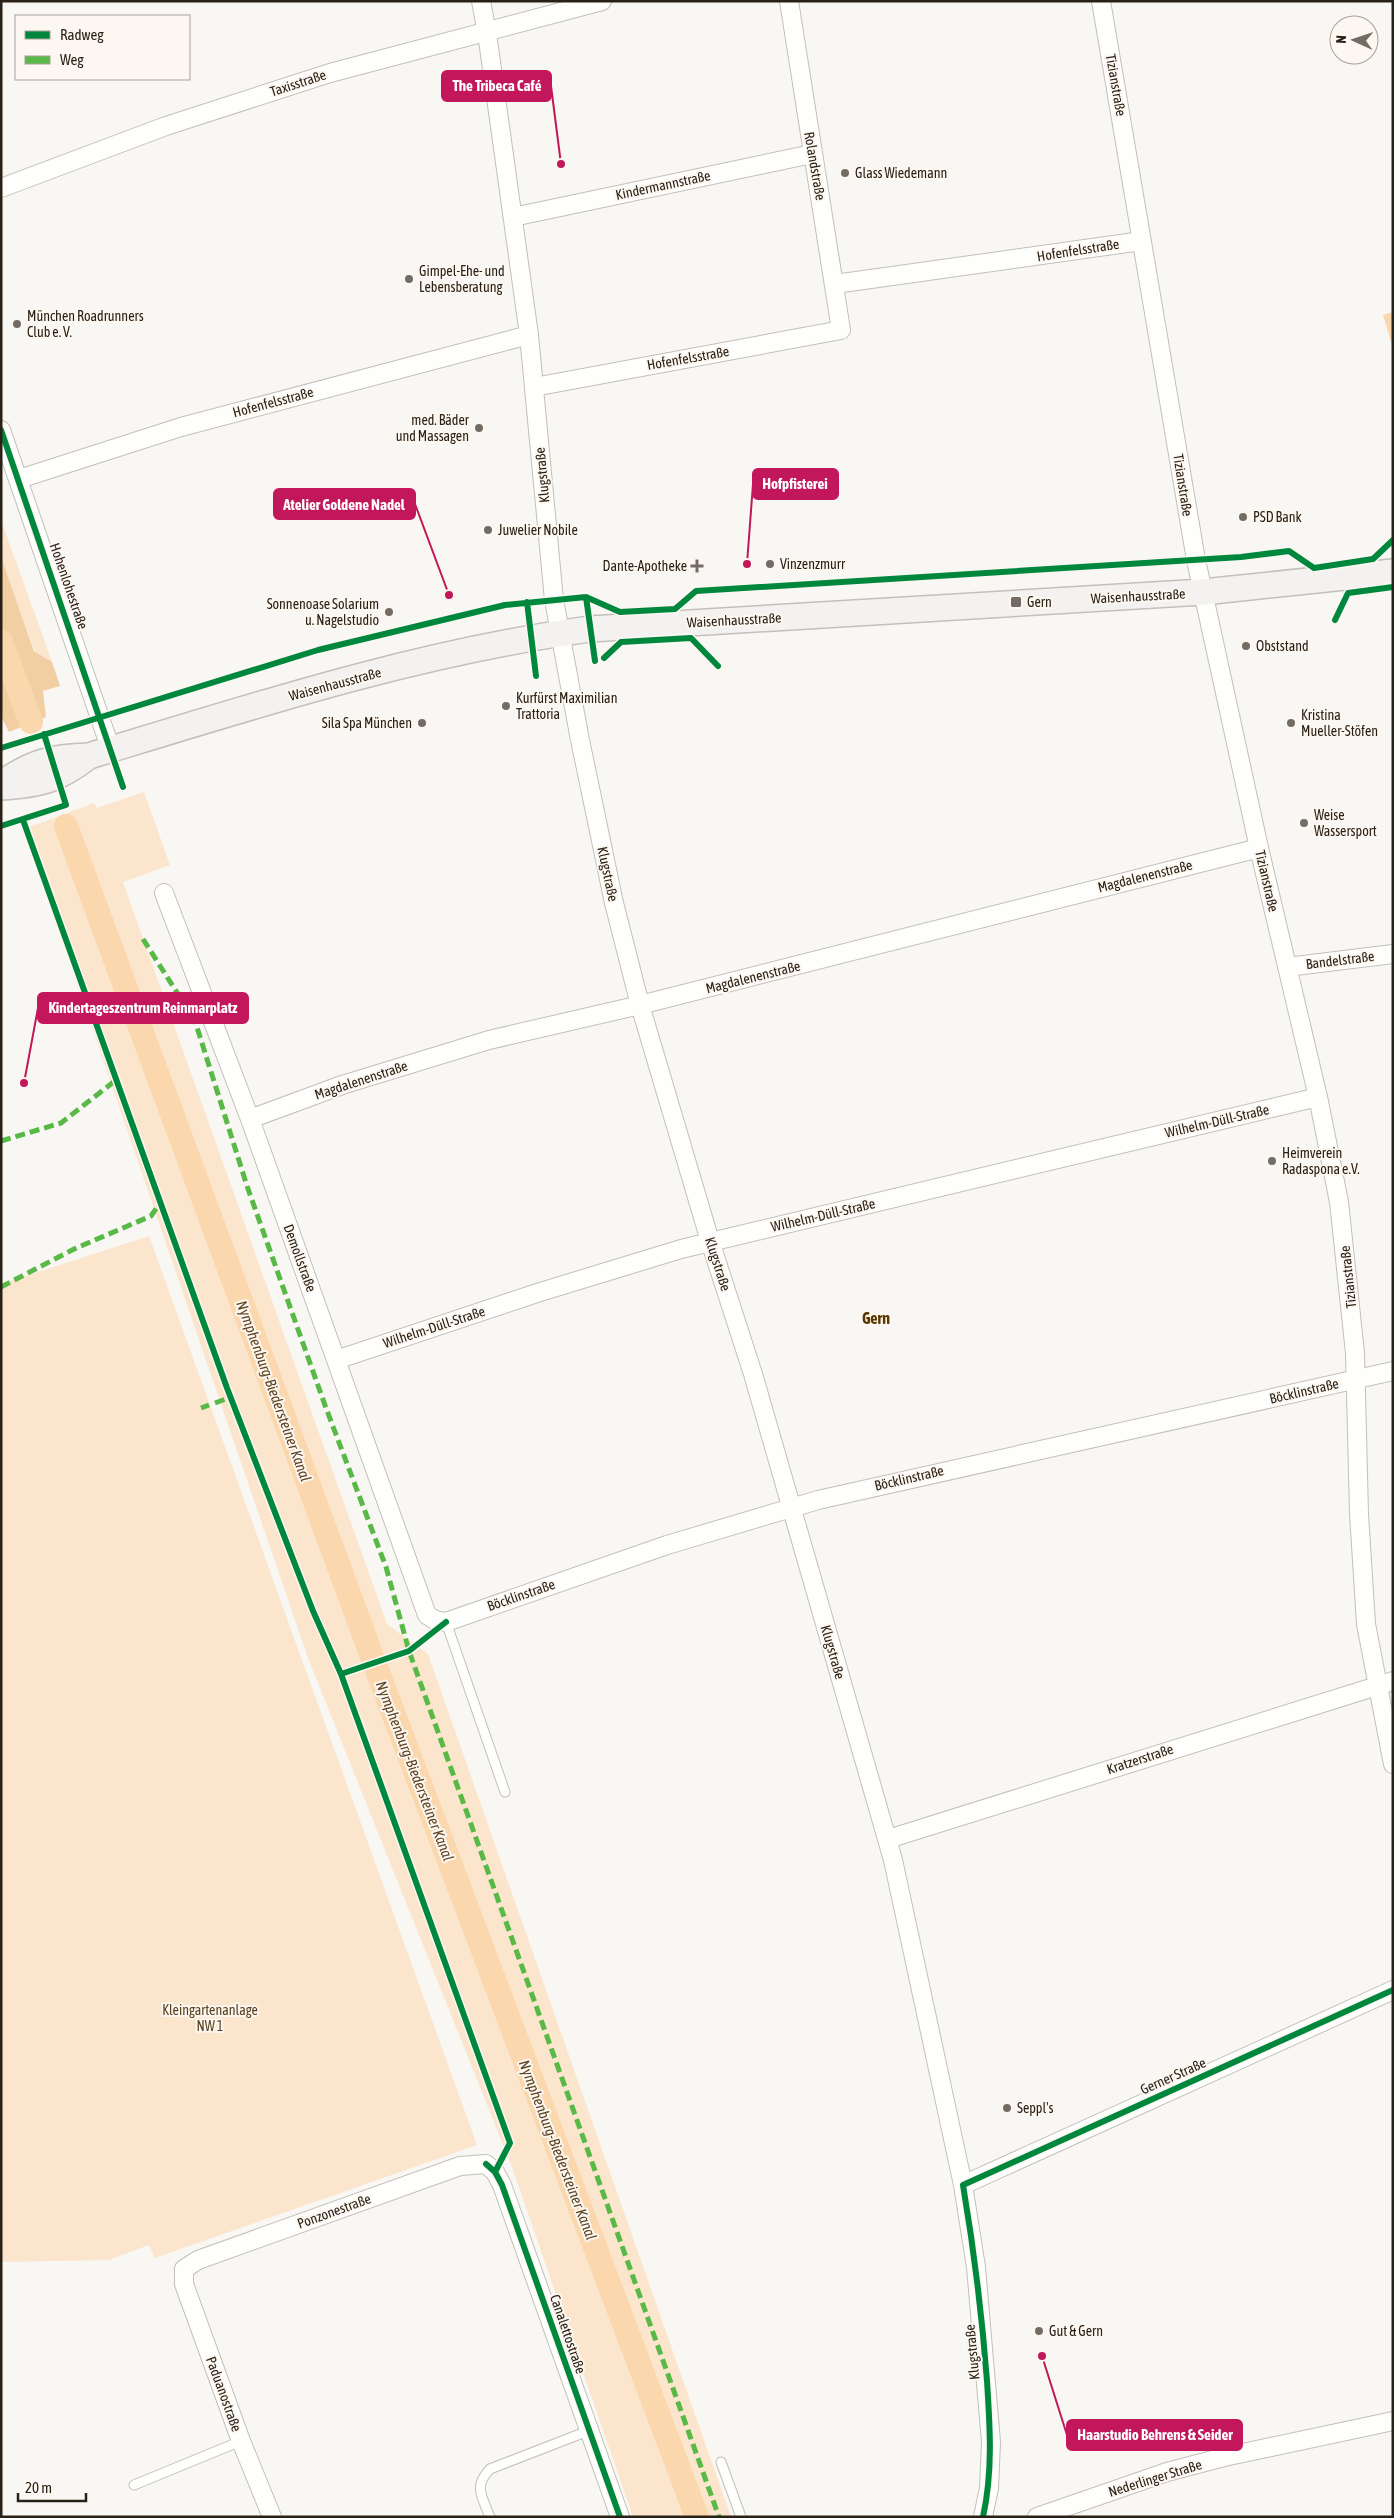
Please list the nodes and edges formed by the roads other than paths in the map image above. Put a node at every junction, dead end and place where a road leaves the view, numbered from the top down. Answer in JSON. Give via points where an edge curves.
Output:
{"nodes":[{"id":1,"x":481,"y":1,"type":"edge"},
{"id":2,"x":602,"y":1,"type":"edge"},
{"id":3,"x":789,"y":1,"type":"edge"},
{"id":4,"x":1101,"y":1,"type":"edge"},
{"id":5,"x":487,"y":33,"type":"junction"},
{"id":6,"x":812,"y":154,"type":"junction"},
{"id":7,"x":1,"y":188,"type":"edge"},
{"id":8,"x":513,"y":217,"type":"junction"},
{"id":9,"x":1142,"y":241,"type":"junction"},
{"id":10,"x":835,"y":284,"type":"junction"},
{"id":11,"x":841,"y":330,"type":"joint"},
{"id":12,"x":529,"y":335,"type":"junction"},
{"id":13,"x":534,"y":387,"type":"junction"},
{"id":14,"x":1,"y":430,"type":"edge"},
{"id":15,"x":19,"y":479,"type":"junction"},
{"id":16,"x":1393,"y":572,"type":"edge"},
{"id":17,"x":1203,"y":592,"type":"junction"},
{"id":18,"x":560,"y":633,"type":"junction"},
{"id":19,"x":100,"y":753,"type":"junction"},
{"id":20,"x":1,"y":786,"type":"edge"},
{"id":21,"x":1259,"y":848,"type":"junction"},
{"id":22,"x":164,"y":893,"type":"dead end"},
{"id":23,"x":1393,"y":954,"type":"edge"},
{"id":24,"x":1287,"y":967,"type":"junction"},
{"id":25,"x":640,"y":1005,"type":"junction"},
{"id":26,"x":1318,"y":1097,"type":"junction"},
{"id":27,"x":250,"y":1119,"type":"junction"},
{"id":28,"x":710,"y":1242,"type":"junction"},
{"id":29,"x":336,"y":1360,"type":"junction"},
{"id":30,"x":1393,"y":1371,"type":"edge"},
{"id":31,"x":1356,"y":1379,"type":"junction"},
{"id":32,"x":790,"y":1508,"type":"junction"},
{"id":33,"x":440,"y":1621,"type":"junction"},
{"id":34,"x":1385,"y":1683,"type":"edge"},
{"id":35,"x":1393,"y":1764,"type":"edge"},
{"id":36,"x":505,"y":1792,"type":"dead end"},
{"id":37,"x":888,"y":1839,"type":"junction"},
{"id":38,"x":1393,"y":1990,"type":"edge"},
{"id":39,"x":486,"y":2164,"type":"joint"},
{"id":40,"x":963,"y":2185,"type":"junction"},
{"id":41,"x":184,"y":2269,"type":"joint"},
{"id":42,"x":1393,"y":2421,"type":"edge"},
{"id":43,"x":588,"y":2431,"type":"junction"},
{"id":44,"x":242,"y":2441,"type":"junction"},
{"id":45,"x":721,"y":2462,"type":"dead end"},
{"id":46,"x":134,"y":2485,"type":"dead end"},
{"id":47,"x":272,"y":2517,"type":"edge"},
{"id":48,"x":490,"y":2517,"type":"edge"},
{"id":49,"x":620,"y":2517,"type":"edge"},
{"id":50,"x":742,"y":2517,"type":"edge"},
{"id":51,"x":983,"y":2517,"type":"edge"},
{"id":52,"x":1037,"y":2517,"type":"edge"}],
"edges":[{"from":1,"to":5,"type":"street","name":"Klugstraße"},
{"from":2,"to":5,"type":"street","name":"Taxisstraße"},
{"from":3,"to":6,"type":"street","name":"Rolandstraße"},
{"from":4,"to":9,"type":"street","name":"Tizianstraße"},
{"from":5,"to":7,"type":"street","name":"Taxisstraße","via":[[330,73],[166,126]]},
{"from":5,"to":8,"type":"street","name":"Klugstraße"},
{"from":6,"to":8,"type":"street","name":"Kindermannstraße"},
{"from":6,"to":10,"type":"street","name":"Rolandstraße"},
{"from":8,"to":12,"type":"street","name":"Klugstraße"},
{"from":9,"to":10,"type":"street","name":"Hofenfelsstraße"},
{"from":9,"to":17,"type":"street","name":"Tizianstraße"},
{"from":10,"to":11,"type":"street","name":"Rolandstraße"},
{"from":11,"to":13,"type":"street","name":"Hofenfelsstraße"},
{"from":12,"to":13,"type":"street","name":"Klugstraße"},
{"from":12,"to":15,"type":"street","name":"Hofenfelsstraße","via":[[180,427]]},
{"from":13,"to":18,"type":"street","name":"Klugstraße"},
{"from":14,"to":15,"type":"street","name":"Hohenlohestraße"},
{"from":15,"to":19,"type":"street","name":"Hohenlohestraße"},
{"from":16,"to":17,"type":"street","name":"Waisenhausstraße"},
{"from":17,"to":18,"type":"street","name":"Waisenhausstraße"},
{"from":17,"to":21,"type":"street","name":"Tizianstraße"},
{"from":18,"to":19,"type":"street","name":"Waisenhausstraße","via":[[391,669]]},
{"from":18,"to":25,"type":"street","name":"Klugstraße","via":[[614,903]]},
{"from":19,"to":20,"type":"street","via":[[66,774],[31,786]]},
{"from":21,"to":24,"type":"street","name":"Tizianstraße"},
{"from":21,"to":25,"type":"street","name":"Magdalenenstraße"},
{"from":22,"to":27,"type":"street","name":"Demollstraße"},
{"from":23,"to":24,"type":"street","name":"Bandelstraße"},
{"from":24,"to":26,"type":"street","name":"Tizianstraße"},
{"from":25,"to":27,"type":"street","name":"Magdalenenstraße","via":[[489,1040],[342,1085]]},
{"from":25,"to":28,"type":"street","name":"Klugstraße"},
{"from":26,"to":28,"type":"street","name":"Wilhelm-Düll-Straße"},
{"from":26,"to":31,"type":"street","name":"Tizianstraße","via":[[1339,1202]]},
{"from":27,"to":29,"type":"street","name":"Demollstraße"},
{"from":28,"to":29,"type":"street","name":"Wilhelm-Düll-Straße","via":[[537,1293]]},
{"from":28,"to":32,"type":"street","name":"Klugstraße","via":[[753,1374]]},
{"from":29,"to":33,"type":"street","name":"Demollstraße","via":[[427,1615]]},
{"from":30,"to":31,"type":"street","name":"Böcklinstraße"},
{"from":31,"to":32,"type":"street","name":"Böcklinstraße","via":[[864,1488]]},
{"from":31,"to":34,"type":"street","name":"Tizianstraße","via":[[1366,1624]]},
{"from":32,"to":33,"type":"street","name":"Böcklinstraße"},
{"from":32,"to":37,"type":"street","name":"Klugstraße"},
{"from":33,"to":36,"type":"lane"},
{"from":34,"to":35,"type":"street","name":"Tizianstraße"},
{"from":34,"to":37,"type":"street","name":"Kratzerstraße"},
{"from":37,"to":40,"type":"street","name":"Klugstraße"},
{"from":38,"to":40,"type":"street","name":"Gerner Straße"},
{"from":39,"to":41,"type":"street","name":"Ponzonestraße","via":[[460,2166],[198,2260]]},
{"from":39,"to":43,"type":"street","name":"Canalettostraße","via":[[502,2185]]},
{"from":40,"to":51,"type":"street","name":"Klugstraße","via":[[976,2267],[991,2442],[989,2488]]},
{"from":41,"to":44,"type":"street","name":"Paduanostraße","via":[[184,2284]]},
{"from":42,"to":52,"type":"street","name":"Nederlinger Straße","via":[[1167,2472]]},
{"from":43,"to":48,"type":"lane","via":[[490,2469],[482,2477],[479,2487]]},
{"from":43,"to":49,"type":"street","name":"Canalettostraße"},
{"from":44,"to":46,"type":"lane"},
{"from":44,"to":47,"type":"street","name":"Paduanostraße"},
{"from":45,"to":50,"type":"lane"}]}
